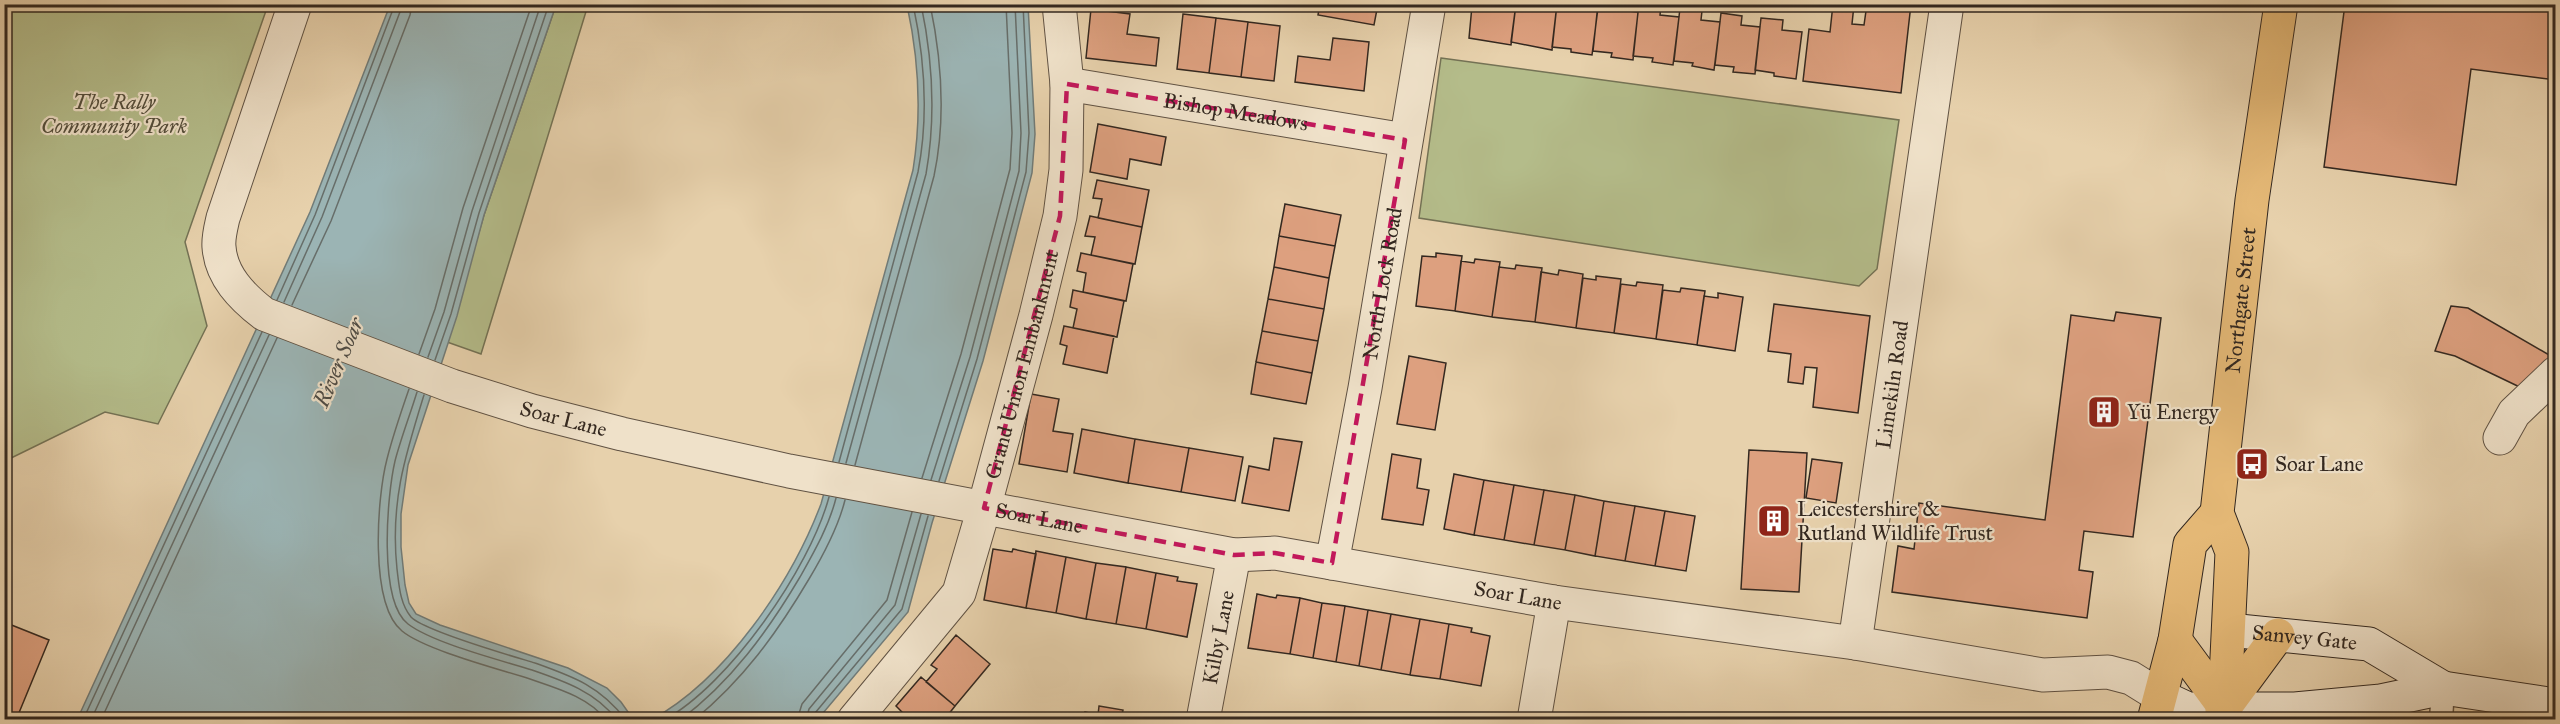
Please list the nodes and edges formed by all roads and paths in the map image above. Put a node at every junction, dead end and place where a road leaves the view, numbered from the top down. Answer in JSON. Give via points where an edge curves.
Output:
{"nodes":[{"id":1,"x":295,"y":4,"type":"edge"},
{"id":2,"x":1059,"y":4,"type":"edge"},
{"id":3,"x":1429,"y":4,"type":"edge"},
{"id":4,"x":1947,"y":4,"type":"edge"},
{"id":5,"x":2282,"y":4,"type":"edge"},
{"id":6,"x":1067,"y":84,"type":"junction"},
{"id":7,"x":1405,"y":140,"type":"junction"},
{"id":8,"x":2556,"y":374,"type":"edge"},
{"id":9,"x":2500,"y":438,"type":"dead end"},
{"id":10,"x":968,"y":505,"type":"junction"},
{"id":11,"x":2217,"y":513,"type":"junction"},
{"id":12,"x":1234,"y":555,"type":"junction"},
{"id":13,"x":1332,"y":563,"type":"junction"},
{"id":14,"x":1554,"y":602,"type":"junction"},
{"id":15,"x":2229,"y":630,"type":"junction"},
{"id":16,"x":2278,"y":635,"type":"junction"},
{"id":17,"x":2175,"y":640,"type":"junction"},
{"id":18,"x":1855,"y":643,"type":"junction"},
{"id":19,"x":2442,"y":704,"type":"edge"},
{"id":20,"x":2556,"y":705,"type":"edge"},
{"id":21,"x":2157,"y":708,"type":"edge"},
{"id":22,"x":2221,"y":716,"type":"edge"},
{"id":23,"x":854,"y":720,"type":"edge"},
{"id":24,"x":1203,"y":720,"type":"edge"},
{"id":25,"x":1534,"y":720,"type":"edge"}],
"edges":[{"from":1,"to":10,"type":"street","name":"Soar Lane","via":[[223,218],[218,247],[226,272],[240,295],[264,314],[435,380],[532,411],[789,471]]},
{"from":2,"to":6,"type":"street","name":"Grand Union Embankment"},
{"from":3,"to":7,"type":"street","name":"North Lock Road"},
{"from":4,"to":18,"type":"street","name":"Limekiln Road"},
{"from":5,"to":11,"type":"main road","name":"Northgate Street","via":[[2252,200]]},
{"from":6,"to":7,"type":"street","name":"Bishop Meadows"},
{"from":6,"to":10,"type":"street","name":"Grand Union Embankment","via":[[1066,170],[1060,216]]},
{"from":7,"to":13,"type":"street","name":"North Lock Road"},
{"from":8,"to":9,"type":"street","via":[[2514,413]]},
{"from":10,"to":12,"type":"street","name":"Soar Lane"},
{"from":10,"to":23,"type":"street","name":"Grand Union Embankment","via":[[959,593]]},
{"from":11,"to":15,"type":"main road","name":"Northgate Street","via":[[2232,552]]},
{"from":11,"to":17,"type":"main road","via":[[2190,544]]},
{"from":12,"to":13,"type":"street","name":"Soar Lane","via":[[1275,553]]},
{"from":12,"to":24,"type":"street","name":"Kilby Lane"},
{"from":13,"to":14,"type":"street","name":"Soar Lane"},
{"from":14,"to":18,"type":"street","name":"Soar Lane"},
{"from":14,"to":25,"type":"street"},
{"from":15,"to":16,"type":"street","name":"Sanvey Gate"},
{"from":15,"to":22,"type":"main road","name":"Northgate Street"},
{"from":16,"to":19,"type":"street","name":"Sanvey Gate","via":[[2369,644]]},
{"from":16,"to":22,"type":"main road"},
{"from":17,"to":21,"type":"main road"},
{"from":17,"to":22,"type":"main road"},
{"from":18,"to":21,"type":"street","name":"Soar Lane","via":[[2043,675],[2108,672],[2131,678]]},
{"from":19,"to":20,"type":"street","name":"Sanvey Gate"},
{"from":19,"to":22,"type":"street","name":"Sanvey Gate","via":[[2381,701]]},
{"from":21,"to":22,"type":"street","name":"Sanvey Gate"}]}
